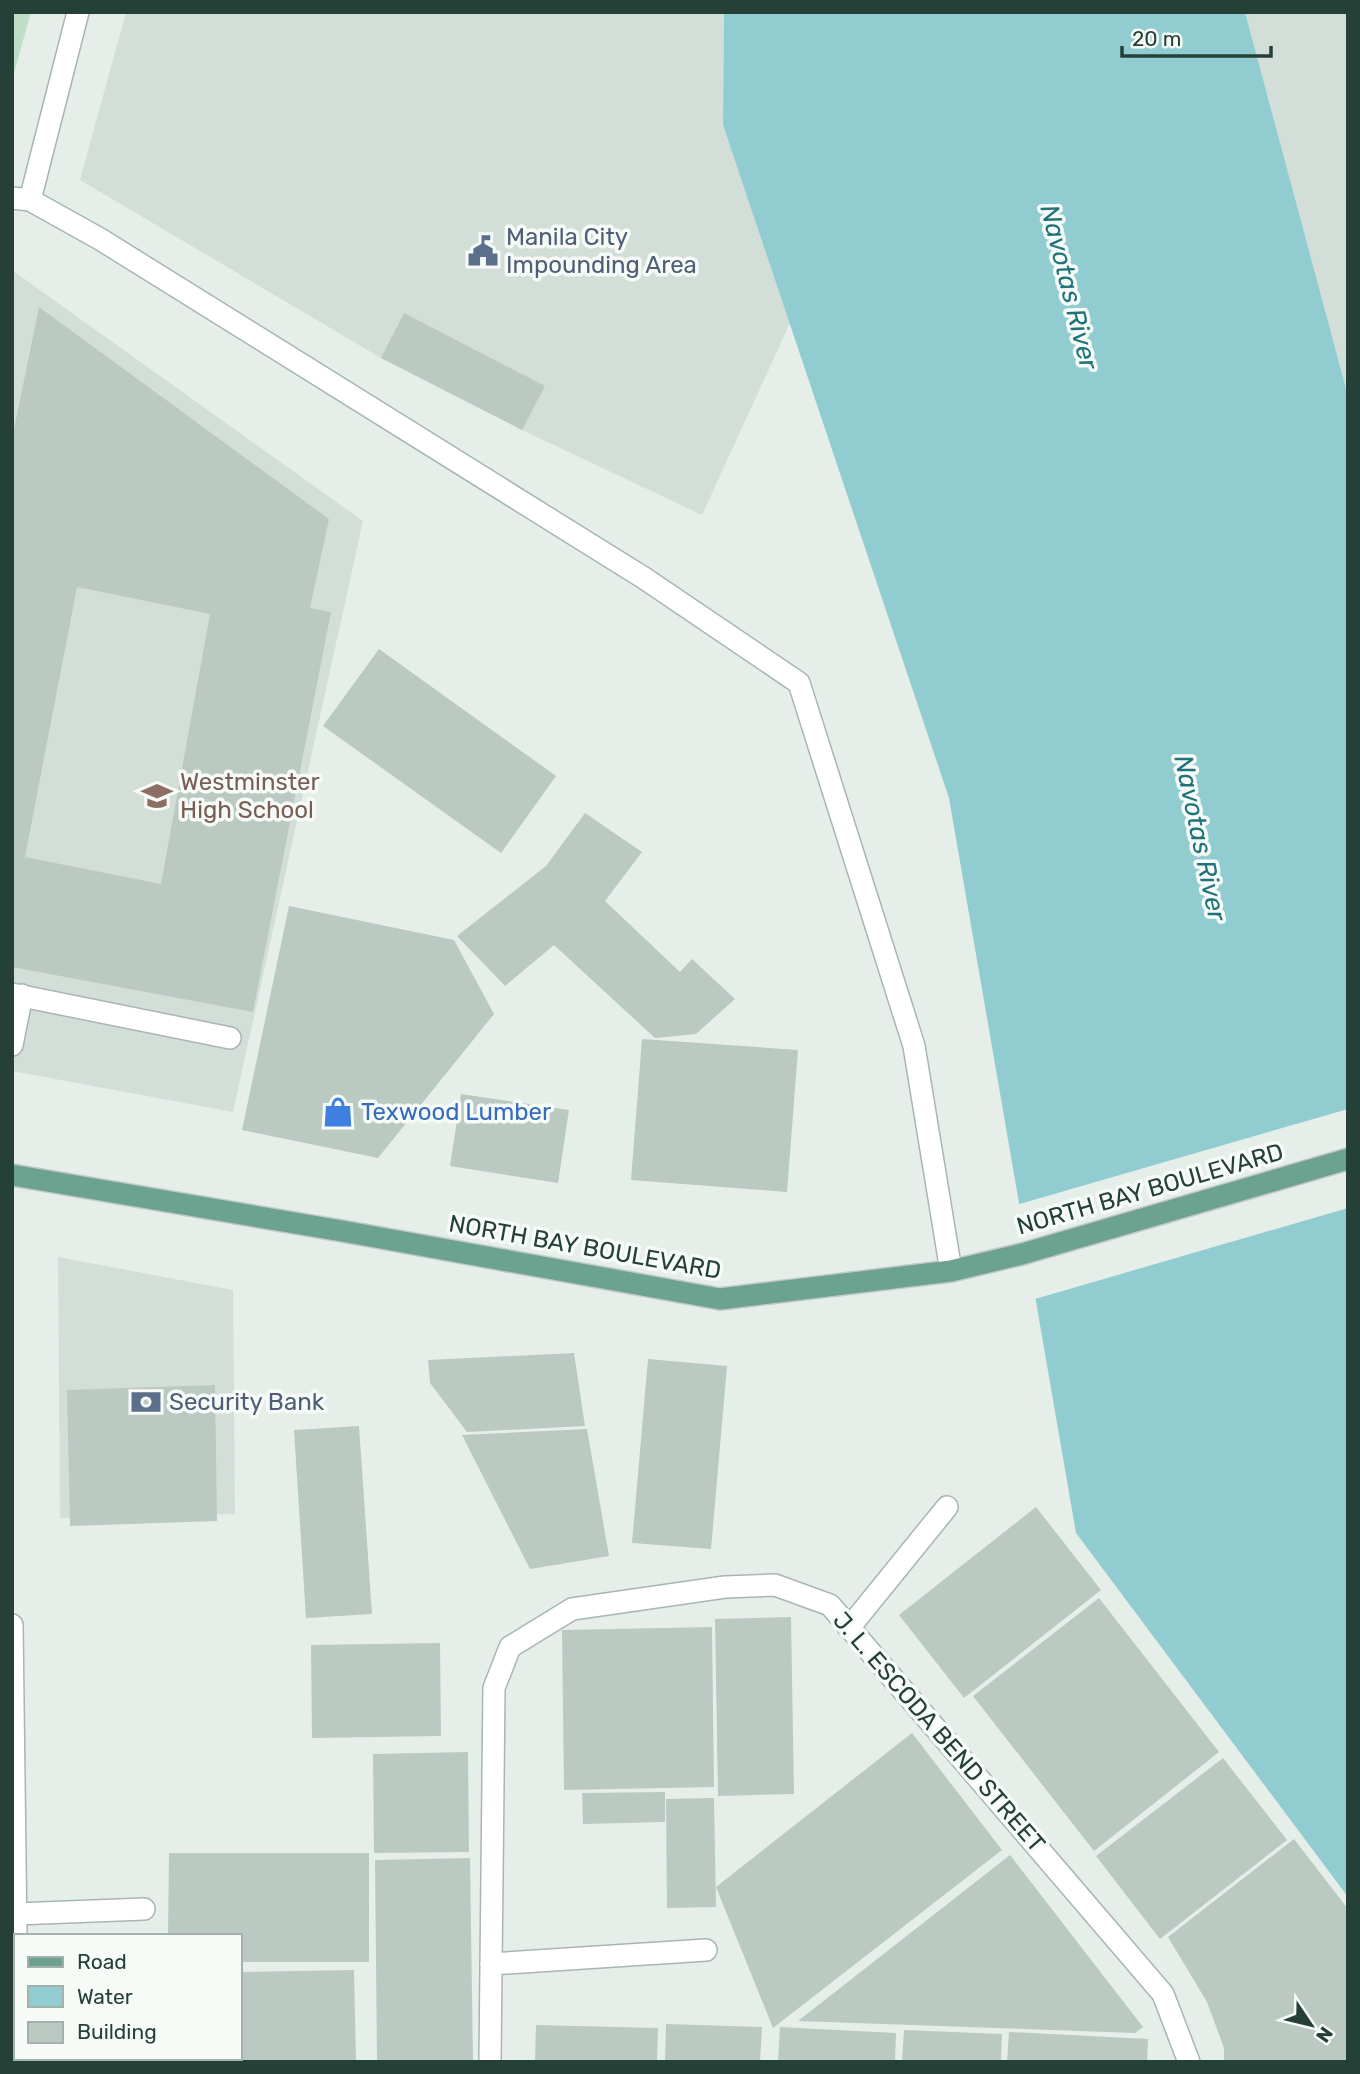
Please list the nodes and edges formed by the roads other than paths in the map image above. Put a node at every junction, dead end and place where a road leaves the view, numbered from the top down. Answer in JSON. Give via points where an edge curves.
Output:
{"nodes":[{"id":1,"x":78,"y":12,"type":"edge"},
{"id":2,"x":21,"y":199,"type":"edge"},
{"id":3,"x":17,"y":994,"type":"edge"},
{"id":4,"x":230,"y":1038,"type":"dead end"},
{"id":5,"x":12,"y":1045,"type":"edge"},
{"id":6,"x":1348,"y":1159,"type":"edge"},
{"id":7,"x":12,"y":1175,"type":"edge"},
{"id":8,"x":951,"y":1271,"type":"junction"},
{"id":9,"x":947,"y":1507,"type":"dead end"},
{"id":10,"x":12,"y":1625,"type":"edge"},
{"id":11,"x":849,"y":1628,"type":"junction"},
{"id":12,"x":144,"y":1909,"type":"dead end"},
{"id":13,"x":16,"y":1914,"type":"junction"},
{"id":14,"x":16,"y":1934,"type":"edge"},
{"id":15,"x":706,"y":1951,"type":"dead end"},
{"id":16,"x":491,"y":1964,"type":"junction"},
{"id":17,"x":489,"y":2062,"type":"edge"},
{"id":18,"x":1189,"y":2062,"type":"edge"}],
"edges":[{"from":1,"to":2,"type":"street"},
{"from":2,"to":8,"type":"street","via":[[100,239],[608,556],[799,682],[914,1045]]},
{"from":3,"to":4,"type":"street"},
{"from":3,"to":5,"type":"street"},
{"from":6,"to":8,"type":"main road","name":"NORTH BAY BOULEVARD"},
{"from":7,"to":8,"type":"main road","name":"NORTH BAY BOULEVARD","via":[[720,1299]]},
{"from":9,"to":11,"type":"street"},
{"from":10,"to":13,"type":"street"},
{"from":11,"to":16,"type":"street","name":"J. L. ESCODA BEND STREET","via":[[830,1605],[775,1585],[725,1587],[572,1609],[510,1647],[494,1688]]},
{"from":11,"to":18,"type":"street","name":"J. L. ESCODA BEND STREET","via":[[1163,1994]]},
{"from":12,"to":13,"type":"street"},
{"from":13,"to":14,"type":"street"},
{"from":15,"to":16,"type":"street"},
{"from":16,"to":17,"type":"street","name":"J. L. ESCODA BEND STREET"}]}
